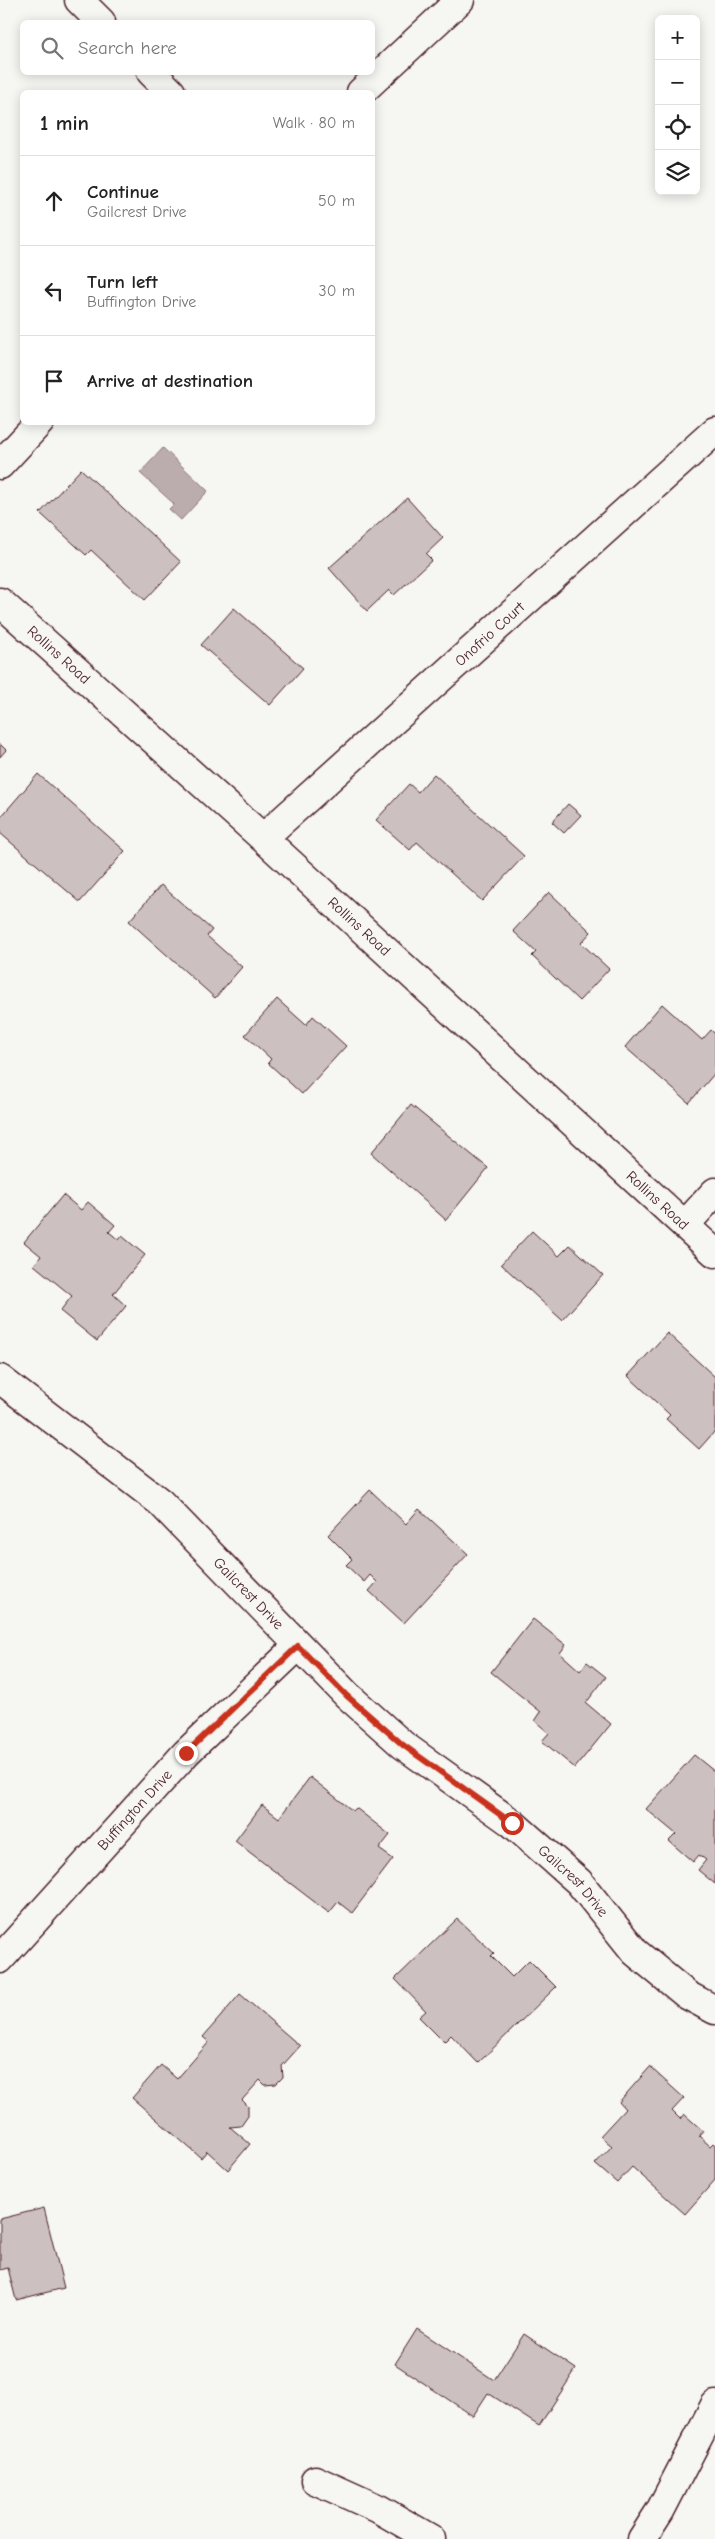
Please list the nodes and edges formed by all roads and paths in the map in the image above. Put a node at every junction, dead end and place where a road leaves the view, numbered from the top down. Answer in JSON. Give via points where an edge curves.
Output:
{"nodes":[{"id":1,"x":79,"y":0,"type":"edge"},
{"id":2,"x":460,"y":0,"type":"edge"},
{"id":3,"x":99,"y":20,"type":"edge"},
{"id":4,"x":154,"y":75,"type":"edge"},
{"id":5,"x":169,"y":90,"type":"edge"},
{"id":6,"x":363,"y":90,"type":"edge"},
{"id":7,"x":37,"y":425,"type":"edge"},
{"id":8,"x":715,"y":431,"type":"edge"},
{"id":9,"x":0,"y":465,"type":"edge"},
{"id":10,"x":0,"y":602,"type":"edge"},
{"id":11,"x":263,"y":838,"type":"junction"},
{"id":12,"x":715,"y":1192,"type":"edge"},
{"id":13,"x":685,"y":1225,"type":"junction"},
{"id":14,"x":715,"y":1253,"type":"edge"},
{"id":15,"x":0,"y":1379,"type":"edge"},
{"id":16,"x":298,"y":1646,"type":"junction"},
{"id":17,"x":0,"y":1959,"type":"edge"},
{"id":18,"x":715,"y":2010,"type":"edge"},
{"id":19,"x":715,"y":2405,"type":"edge"},
{"id":20,"x":315,"y":2480,"type":"dead end"},
{"id":21,"x":431,"y":2539,"type":"edge"},
{"id":22,"x":642,"y":2539,"type":"edge"}],
"edges":[{"from":1,"to":3,"type":"street"},
{"from":2,"to":6,"type":"street"},
{"from":4,"to":5,"type":"street"},
{"from":7,"to":9,"type":"street"},
{"from":8,"to":11,"type":"street","name":"Onofrio Court"},
{"from":10,"to":11,"type":"street","name":"Rollins Road"},
{"from":11,"to":13,"type":"street","name":"Rollins Road"},
{"from":12,"to":13,"type":"street"},
{"from":13,"to":14,"type":"street","name":"Rollins Road"},
{"from":15,"to":16,"type":"street","name":"Gailcrest Drive","via":[[160,1502]]},
{"from":16,"to":17,"type":"street","name":"Buffington Drive","via":[[186,1753]]},
{"from":16,"to":18,"type":"street","name":"Gailcrest Drive","via":[[347,1696],[403,1745],[512,1823],[578,1882],[636,1952],[687,1995]]},
{"from":19,"to":22,"type":"street","via":[[660,2512]]},
{"from":20,"to":21,"type":"street","via":[[379,2509]]}]}
